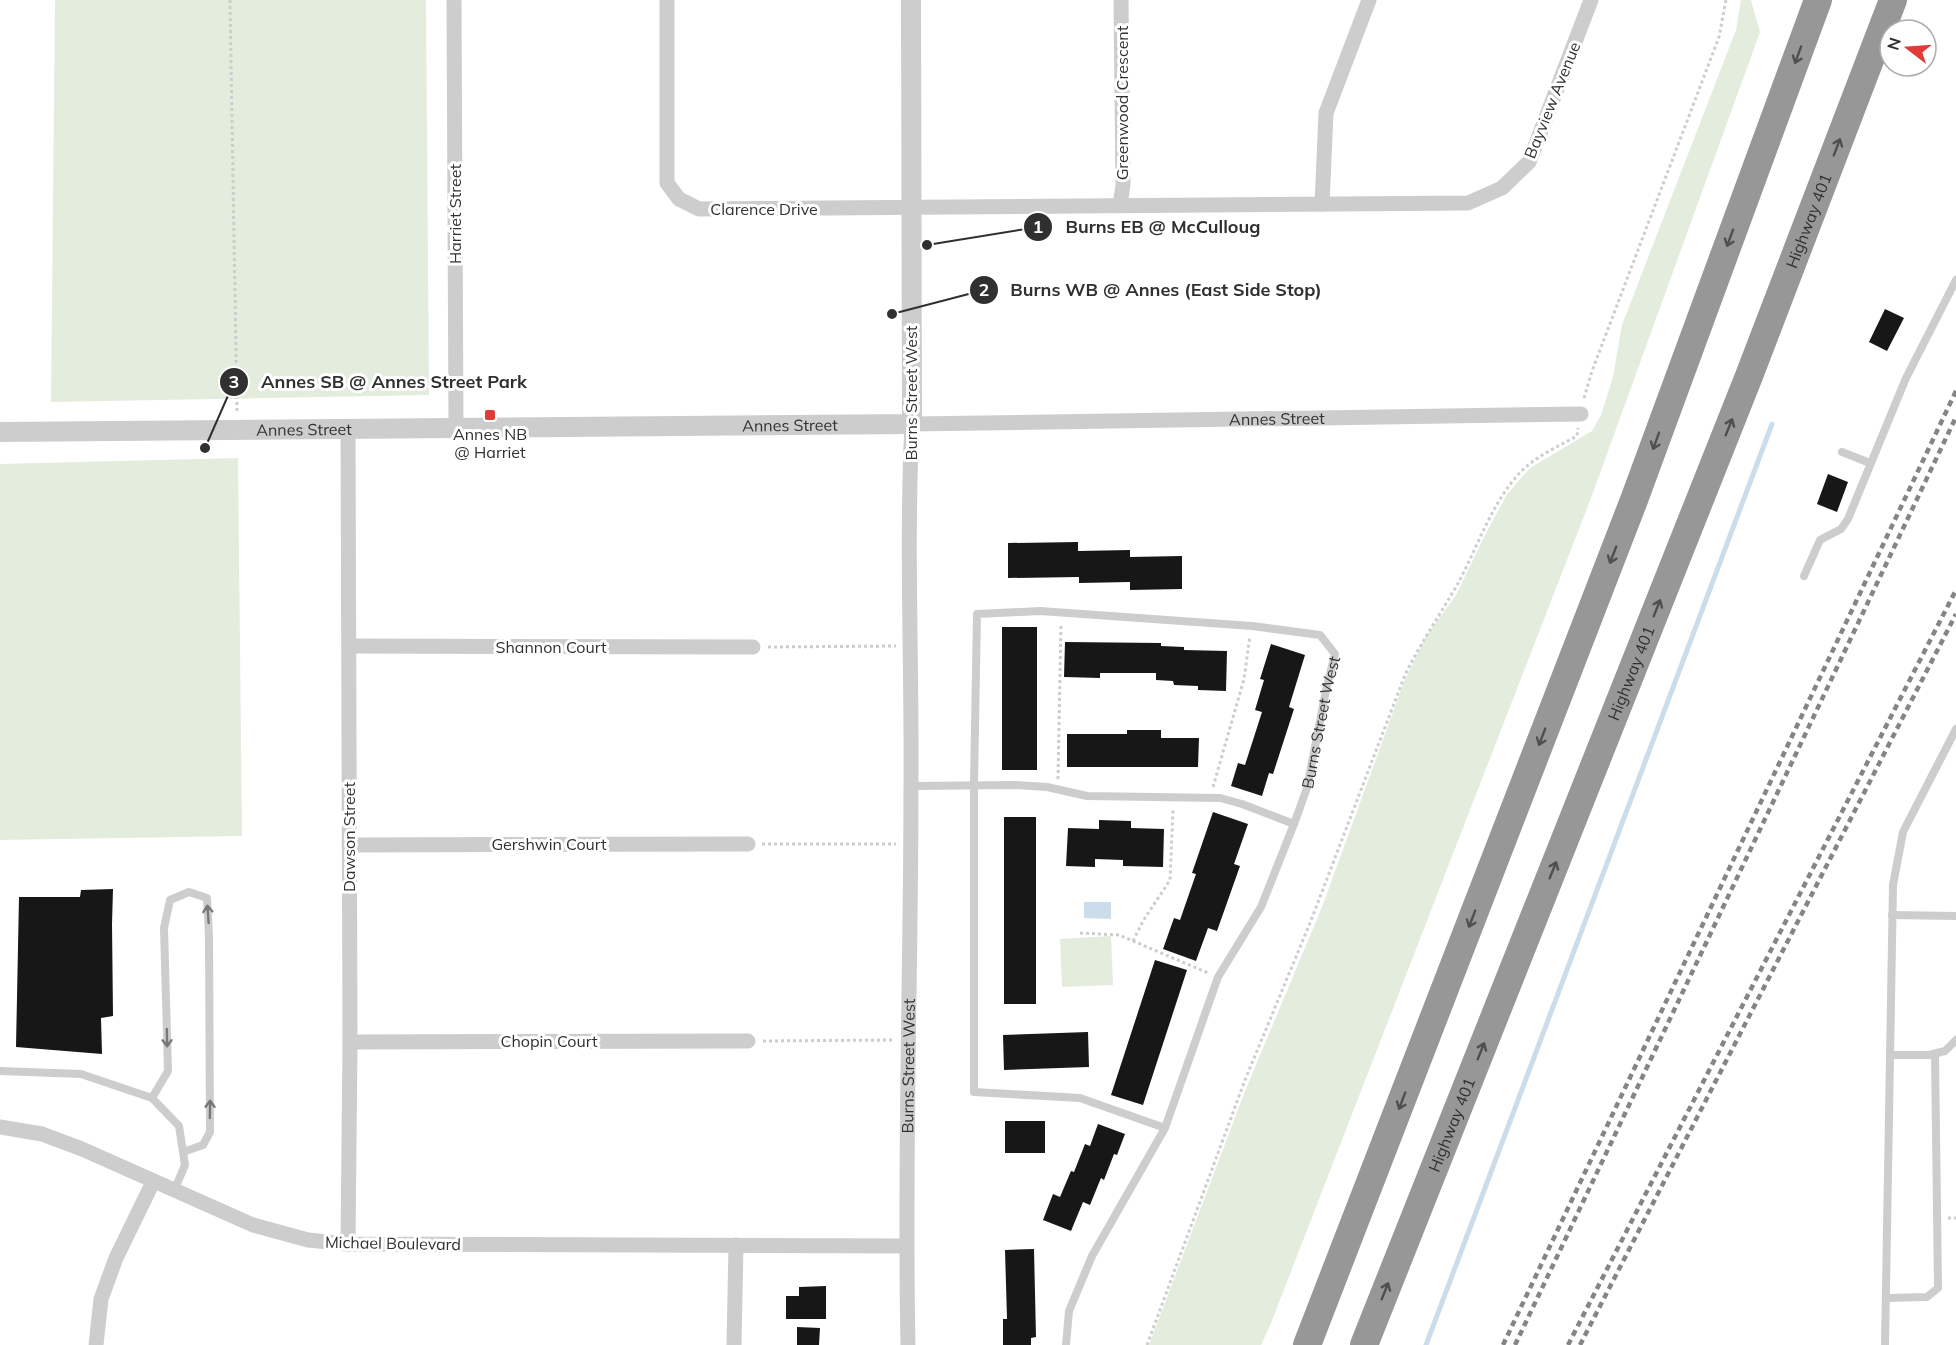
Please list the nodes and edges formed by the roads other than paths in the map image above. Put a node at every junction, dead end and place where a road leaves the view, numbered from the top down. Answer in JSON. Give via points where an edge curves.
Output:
{"nodes":[{"id":1,"x":454,"y":0,"type":"edge"},
{"id":2,"x":666,"y":0,"type":"edge"},
{"id":3,"x":911,"y":0,"type":"edge"},
{"id":4,"x":1121,"y":0,"type":"edge"},
{"id":5,"x":1369,"y":0,"type":"edge"},
{"id":6,"x":1591,"y":0,"type":"edge"},
{"id":7,"x":1818,"y":0,"type":"edge"},
{"id":8,"x":1893,"y":0,"type":"edge"},
{"id":9,"x":1322,"y":204,"type":"junction"},
{"id":10,"x":1120,"y":205,"type":"junction"},
{"id":11,"x":911,"y":209,"type":"junction"},
{"id":12,"x":1956,"y":280,"type":"edge"},
{"id":13,"x":1581,"y":414,"type":"road end"},
{"id":14,"x":912,"y":424,"type":"junction"},
{"id":15,"x":456,"y":427,"type":"junction"},
{"id":16,"x":348,"y":429,"type":"junction"},
{"id":17,"x":0,"y":432,"type":"edge"},
{"id":18,"x":1842,"y":452,"type":"dead end"},
{"id":19,"x":1870,"y":463,"type":"junction"},
{"id":20,"x":1804,"y":576,"type":"dead end"},
{"id":21,"x":349,"y":646,"type":"junction"},
{"id":22,"x":753,"y":647,"type":"road end"},
{"id":23,"x":1956,"y":729,"type":"edge"},
{"id":24,"x":974,"y":784,"type":"junction"},
{"id":25,"x":911,"y":786,"type":"junction"},
{"id":26,"x":1294,"y":824,"type":"junction"},
{"id":27,"x":349,"y":844,"type":"junction"},
{"id":28,"x":748,"y":844,"type":"road end"},
{"id":29,"x":1892,"y":915,"type":"junction"},
{"id":30,"x":1956,"y":916,"type":"edge"},
{"id":31,"x":1956,"y":1040,"type":"edge"},
{"id":32,"x":748,"y":1041,"type":"road end"},
{"id":33,"x":350,"y":1042,"type":"junction"},
{"id":34,"x":1935,"y":1054,"type":"junction"},
{"id":35,"x":1890,"y":1055,"type":"junction"},
{"id":36,"x":0,"y":1071,"type":"edge"},
{"id":37,"x":152,"y":1098,"type":"junction"},
{"id":38,"x":0,"y":1127,"type":"edge"},
{"id":39,"x":1165,"y":1128,"type":"junction"},
{"id":40,"x":183,"y":1152,"type":"junction"},
{"id":41,"x":153,"y":1182,"type":"junction"},
{"id":42,"x":174,"y":1191,"type":"junction"},
{"id":43,"x":348,"y":1244,"type":"junction"},
{"id":44,"x":736,"y":1245,"type":"junction"},
{"id":45,"x":906,"y":1246,"type":"junction"},
{"id":46,"x":1886,"y":1298,"type":"junction"},
{"id":47,"x":96,"y":1345,"type":"edge"},
{"id":48,"x":734,"y":1345,"type":"edge"},
{"id":49,"x":908,"y":1345,"type":"edge"},
{"id":50,"x":1066,"y":1345,"type":"edge"},
{"id":51,"x":1307,"y":1345,"type":"edge"},
{"id":52,"x":1364,"y":1345,"type":"edge"},
{"id":53,"x":1885,"y":1345,"type":"edge"}],
"edges":[{"from":1,"to":15,"type":"street","name":"Harriet Street"},
{"from":2,"to":11,"type":"street","name":"Clarence Drive","via":[[667,183],[680,199],[699,209]]},
{"from":3,"to":11,"type":"street","name":"Burns Street West"},
{"from":4,"to":10,"type":"street","name":"Greenwood Crescent"},
{"from":5,"to":9,"type":"street","via":[[1326,113]]},
{"from":6,"to":9,"type":"street","name":"Bayview Avenue","via":[[1529,162],[1502,188],[1468,203]]},
{"from":7,"to":51,"type":"highway","one_way":true,"via":[[1634,500]]},
{"from":52,"to":8,"type":"highway","name":"Highway 401","one_way":true,"via":[[1749,376]]},
{"from":9,"to":10,"type":"street","name":"Bayview Avenue"},
{"from":10,"to":11,"type":"street","name":"Clarence Drive"},
{"from":11,"to":14,"type":"street","name":"Burns Street West"},
{"from":12,"to":19,"type":"lane","via":[[1906,378]]},
{"from":13,"to":14,"type":"street","name":"Annes Street"},
{"from":14,"to":15,"type":"street","name":"Annes Street"},
{"from":14,"to":25,"type":"street","name":"Burns Street West"},
{"from":15,"to":16,"type":"street","name":"Annes Street"},
{"from":16,"to":17,"type":"street","name":"Annes Street"},
{"from":16,"to":21,"type":"street","name":"Dawson Street"},
{"from":18,"to":19,"type":"lane"},
{"from":19,"to":20,"type":"lane","via":[[1848,519],[1841,529],[1820,540]]},
{"from":21,"to":22,"type":"street","name":"Shannon Court"},
{"from":21,"to":27,"type":"street","name":"Dawson Street"},
{"from":23,"to":29,"type":"lane","via":[[1903,832]]},
{"from":24,"to":25,"type":"lane"},
{"from":24,"to":26,"type":"lane","via":[[1015,785],[1086,796],[1220,798]]},
{"from":24,"to":26,"type":"lane","name":"Burns Street West","via":[[977,614],[1040,611],[1252,626],[1320,635],[1335,654],[1308,788]]},
{"from":24,"to":39,"type":"lane","name":"Burns Street West","via":[[974,1092],[1080,1098]]},
{"from":25,"to":45,"type":"street","name":"Burns Street West"},
{"from":26,"to":39,"type":"lane","name":"Burns Street West","via":[[1261,907],[1218,977]]},
{"from":27,"to":28,"type":"street","name":"Gershwin Court"},
{"from":27,"to":33,"type":"street","name":"Dawson Street"},
{"from":29,"to":30,"type":"lane"},
{"from":29,"to":35,"type":"lane"},
{"from":31,"to":34,"type":"lane","via":[[1945,1051]]},
{"from":32,"to":33,"type":"street","name":"Chopin Court"},
{"from":33,"to":43,"type":"street","name":"Dawson Street"},
{"from":34,"to":35,"type":"lane"},
{"from":34,"to":46,"type":"lane","via":[[1938,1288],[1927,1297]]},
{"from":35,"to":46,"type":"lane"},
{"from":36,"to":37,"type":"lane","via":[[81,1074]]},
{"from":37,"to":40,"type":"lane","via":[[179,1126]]},
{"from":40,"to":37,"type":"lane","one_way":true,"via":[[203,1145],[210,1132],[207,898],[189,892],[170,900],[164,928],[168,1071]]},
{"from":38,"to":41,"type":"street","name":"Michael Boulevard","via":[[42,1134]]},
{"from":39,"to":50,"type":"lane","name":"Burns Street West","via":[[1092,1256],[1069,1311]]},
{"from":40,"to":42,"type":"lane","via":[[185,1165]]},
{"from":41,"to":42,"type":"street","name":"Michael Boulevard"},
{"from":41,"to":47,"type":"street","via":[[101,1299]]},
{"from":42,"to":43,"type":"street","name":"Michael Boulevard","via":[[253,1225],[308,1240]]},
{"from":43,"to":44,"type":"street","name":"Michael Boulevard"},
{"from":44,"to":45,"type":"street","name":"Michael Boulevard"},
{"from":44,"to":48,"type":"street"},
{"from":45,"to":49,"type":"street","name":"Burns Street West"},
{"from":46,"to":53,"type":"lane"}]}
